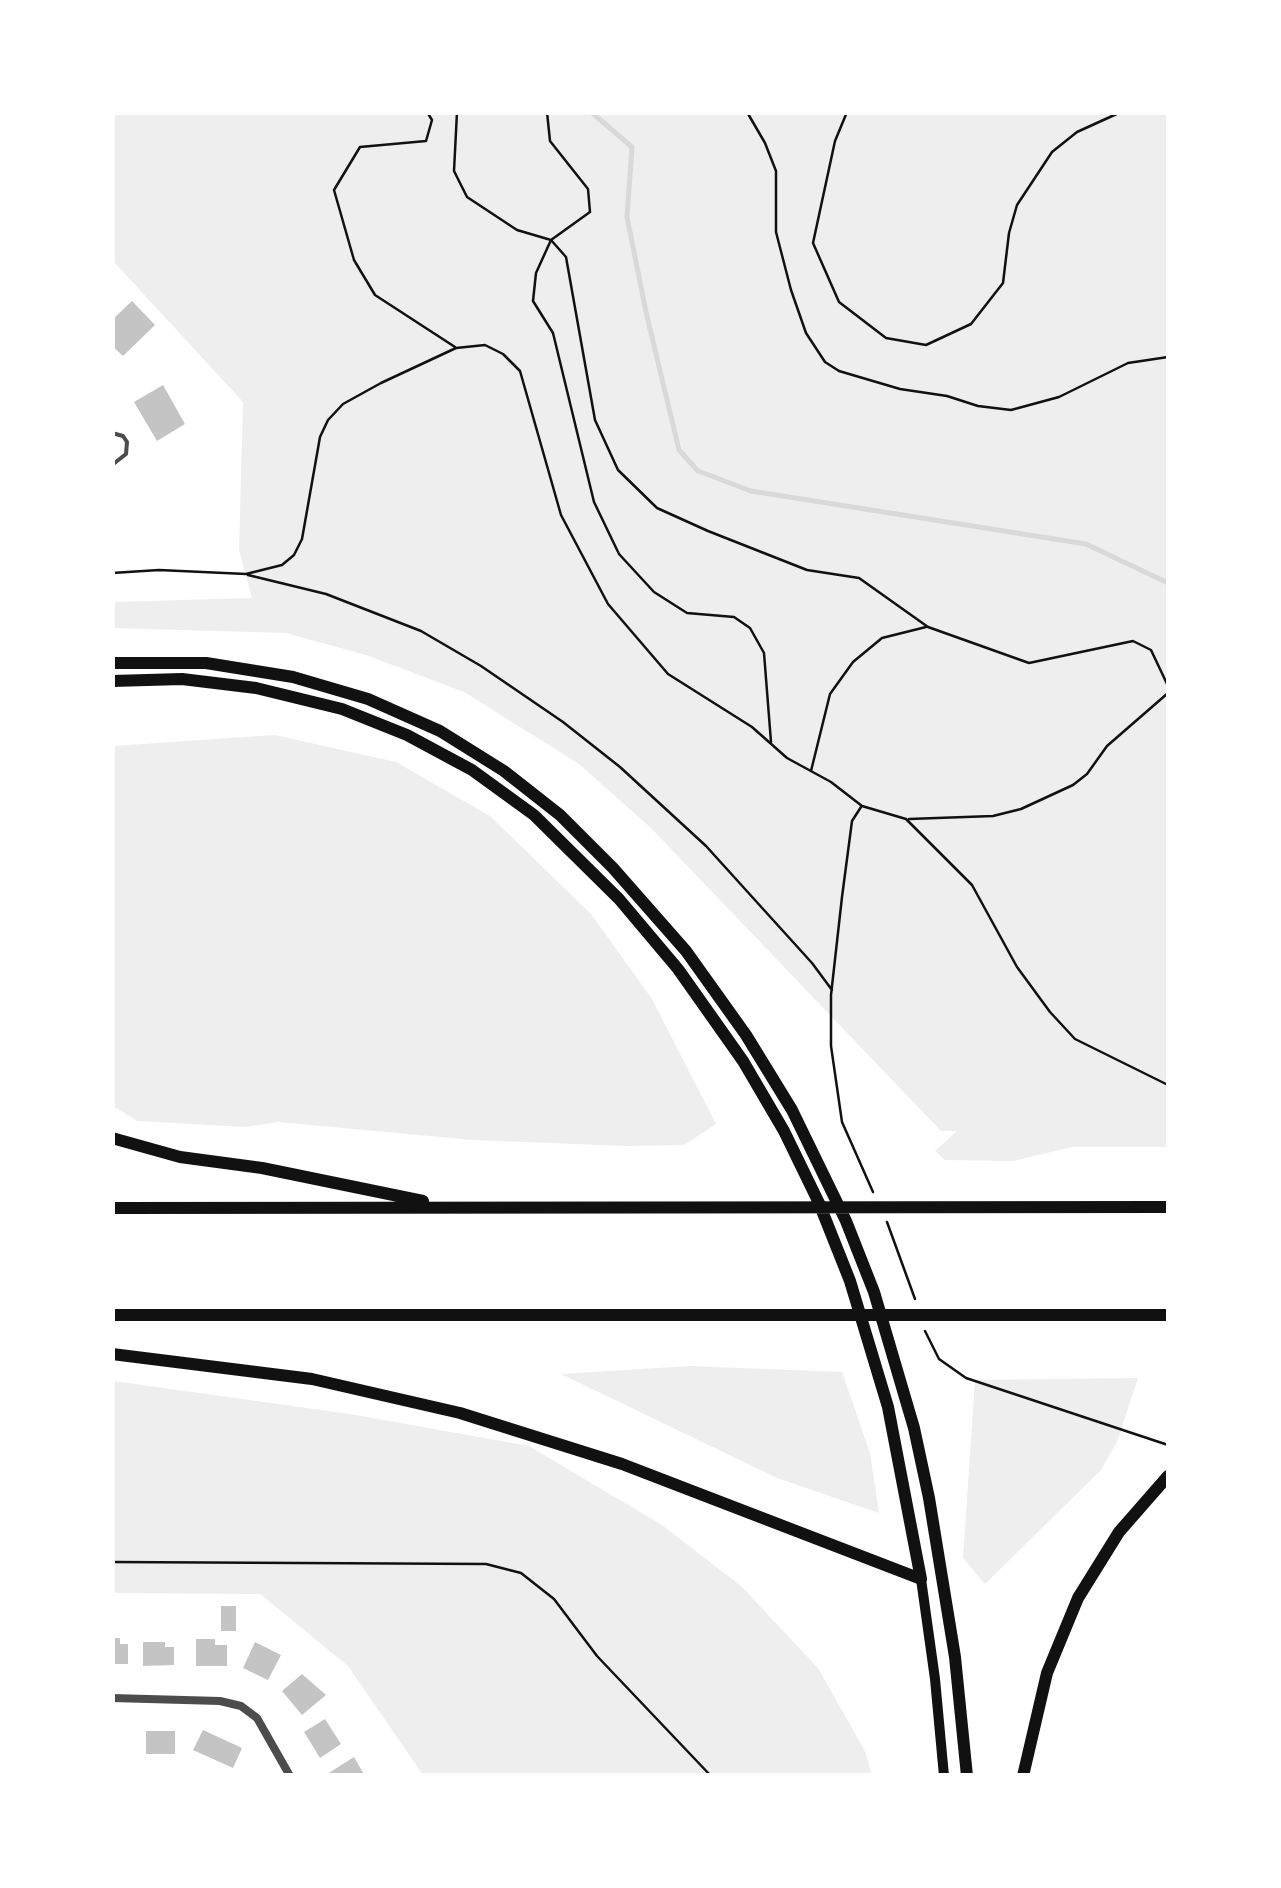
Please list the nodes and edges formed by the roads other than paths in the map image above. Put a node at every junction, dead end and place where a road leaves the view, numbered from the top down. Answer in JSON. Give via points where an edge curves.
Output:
{"nodes":[{"id":1,"x":112,"y":433,"type":"edge"},
{"id":2,"x":112,"y":466,"type":"edge"},
{"id":3,"x":112,"y":663,"type":"edge"},
{"id":4,"x":112,"y":681,"type":"edge"},
{"id":5,"x":112,"y":1138,"type":"edge"},
{"id":6,"x":452,"y":1206,"type":"junction"},
{"id":7,"x":1168,"y":1206,"type":"edge"},
{"id":8,"x":112,"y":1208,"type":"edge"},
{"id":9,"x":112,"y":1315,"type":"edge"},
{"id":10,"x":1168,"y":1315,"type":"edge"},
{"id":11,"x":112,"y":1354,"type":"edge"},
{"id":12,"x":1168,"y":1476,"type":"edge"},
{"id":13,"x":921,"y":1579,"type":"junction"},
{"id":14,"x":112,"y":1698,"type":"edge"},
{"id":15,"x":290,"y":1776,"type":"edge"},
{"id":16,"x":944,"y":1776,"type":"edge"},
{"id":17,"x":968,"y":1776,"type":"edge"},
{"id":18,"x":1022,"y":1776,"type":"edge"}],
"edges":[{"from":1,"to":2,"type":"lane","via":[[128,442]]},
{"from":3,"to":17,"type":"highway","via":[[206,663],[293,677],[368,699],[440,731],[560,815],[686,951],[787,1100],[874,1292],[929,1498]]},
{"from":4,"to":13,"type":"highway","via":[[182,679],[256,688],[385,726],[452,758],[514,800],[619,898],[743,1061],[819,1203],[888,1407]]},
{"from":5,"to":6,"type":"highway","via":[[180,1157]]},
{"from":6,"to":7,"type":"highway"},
{"from":6,"to":8,"type":"highway"},
{"from":9,"to":10,"type":"highway"},
{"from":11,"to":13,"type":"highway","via":[[294,1376],[449,1410],[594,1454]]},
{"from":12,"to":18,"type":"highway","via":[[1118,1532],[1078,1598],[1047,1673]]},
{"from":13,"to":16,"type":"main road"},
{"from":14,"to":15,"type":"street","via":[[241,1706],[256,1718]]}]}
